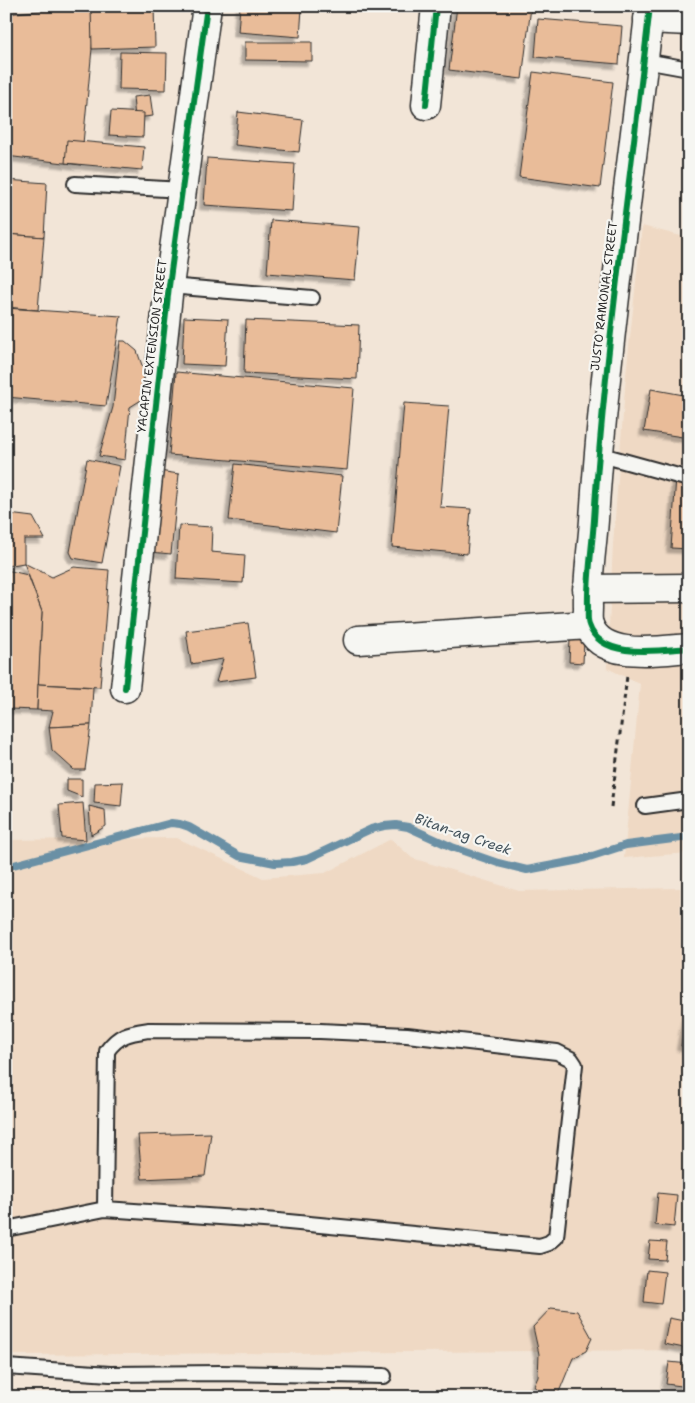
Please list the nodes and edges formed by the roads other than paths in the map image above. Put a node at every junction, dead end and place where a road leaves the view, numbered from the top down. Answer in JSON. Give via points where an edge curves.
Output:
{"nodes":[{"id":1,"x":207,"y":6,"type":"edge"},
{"id":2,"x":436,"y":6,"type":"edge"},
{"id":3,"x":649,"y":13,"type":"edge"},
{"id":4,"x":689,"y":21,"type":"edge"},
{"id":5,"x":644,"y":61,"type":"junction"},
{"id":6,"x":689,"y":69,"type":"edge"},
{"id":7,"x":426,"y":105,"type":"dead end"},
{"id":8,"x":75,"y":184,"type":"dead end"},
{"id":9,"x":183,"y":190,"type":"junction"},
{"id":10,"x":170,"y":286,"type":"junction"},
{"id":11,"x":312,"y":298,"type":"dead end"},
{"id":12,"x":598,"y":454,"type":"junction"},
{"id":13,"x":689,"y":479,"type":"edge"},
{"id":14,"x":689,"y":588,"type":"edge"},
{"id":15,"x":587,"y":590,"type":"junction"},
{"id":16,"x":589,"y":625,"type":"junction"},
{"id":17,"x":358,"y":640,"type":"dead end"},
{"id":18,"x":689,"y":648,"type":"edge"},
{"id":19,"x":125,"y":688,"type":"dead end"},
{"id":20,"x":689,"y":800,"type":"edge"},
{"id":21,"x":645,"y":806,"type":"dead end"},
{"id":22,"x":105,"y":1209,"type":"junction"},
{"id":23,"x":6,"y":1229,"type":"edge"},
{"id":24,"x":6,"y":1367,"type":"edge"},
{"id":25,"x":384,"y":1376,"type":"dead end"}],
"edges":[{"from":1,"to":9,"type":"street","name":"YACAPIN EXTENSION STREET"},
{"from":2,"to":7,"type":"street"},
{"from":3,"to":4,"type":"street"},
{"from":3,"to":5,"type":"street","name":"JUSTO RAMONAL STREET"},
{"from":5,"to":6,"type":"lane"},
{"from":5,"to":12,"type":"street","name":"JUSTO RAMONAL STREET"},
{"from":8,"to":9,"type":"lane"},
{"from":9,"to":10,"type":"street","name":"YACAPIN EXTENSION STREET"},
{"from":10,"to":11,"type":"lane"},
{"from":10,"to":19,"type":"street","name":"YACAPIN EXTENSION STREET"},
{"from":12,"to":13,"type":"lane"},
{"from":12,"to":15,"type":"street","name":"JUSTO RAMONAL STREET"},
{"from":14,"to":15,"type":"street"},
{"from":15,"to":16,"type":"street","name":"JUSTO RAMONAL STREET"},
{"from":16,"to":17,"type":"street"},
{"from":16,"to":18,"type":"street","via":[[603,643],[613,648],[645,651]]},
{"from":20,"to":21,"type":"lane"},
{"from":22,"to":22,"type":"lane","via":[[278,1221],[540,1246],[556,1237],[575,1064],[557,1052],[407,1035],[320,1031],[150,1030],[131,1033],[115,1040],[107,1051]]},
{"from":22,"to":23,"type":"lane"},
{"from":24,"to":25,"type":"lane","via":[[110,1374]]}]}
